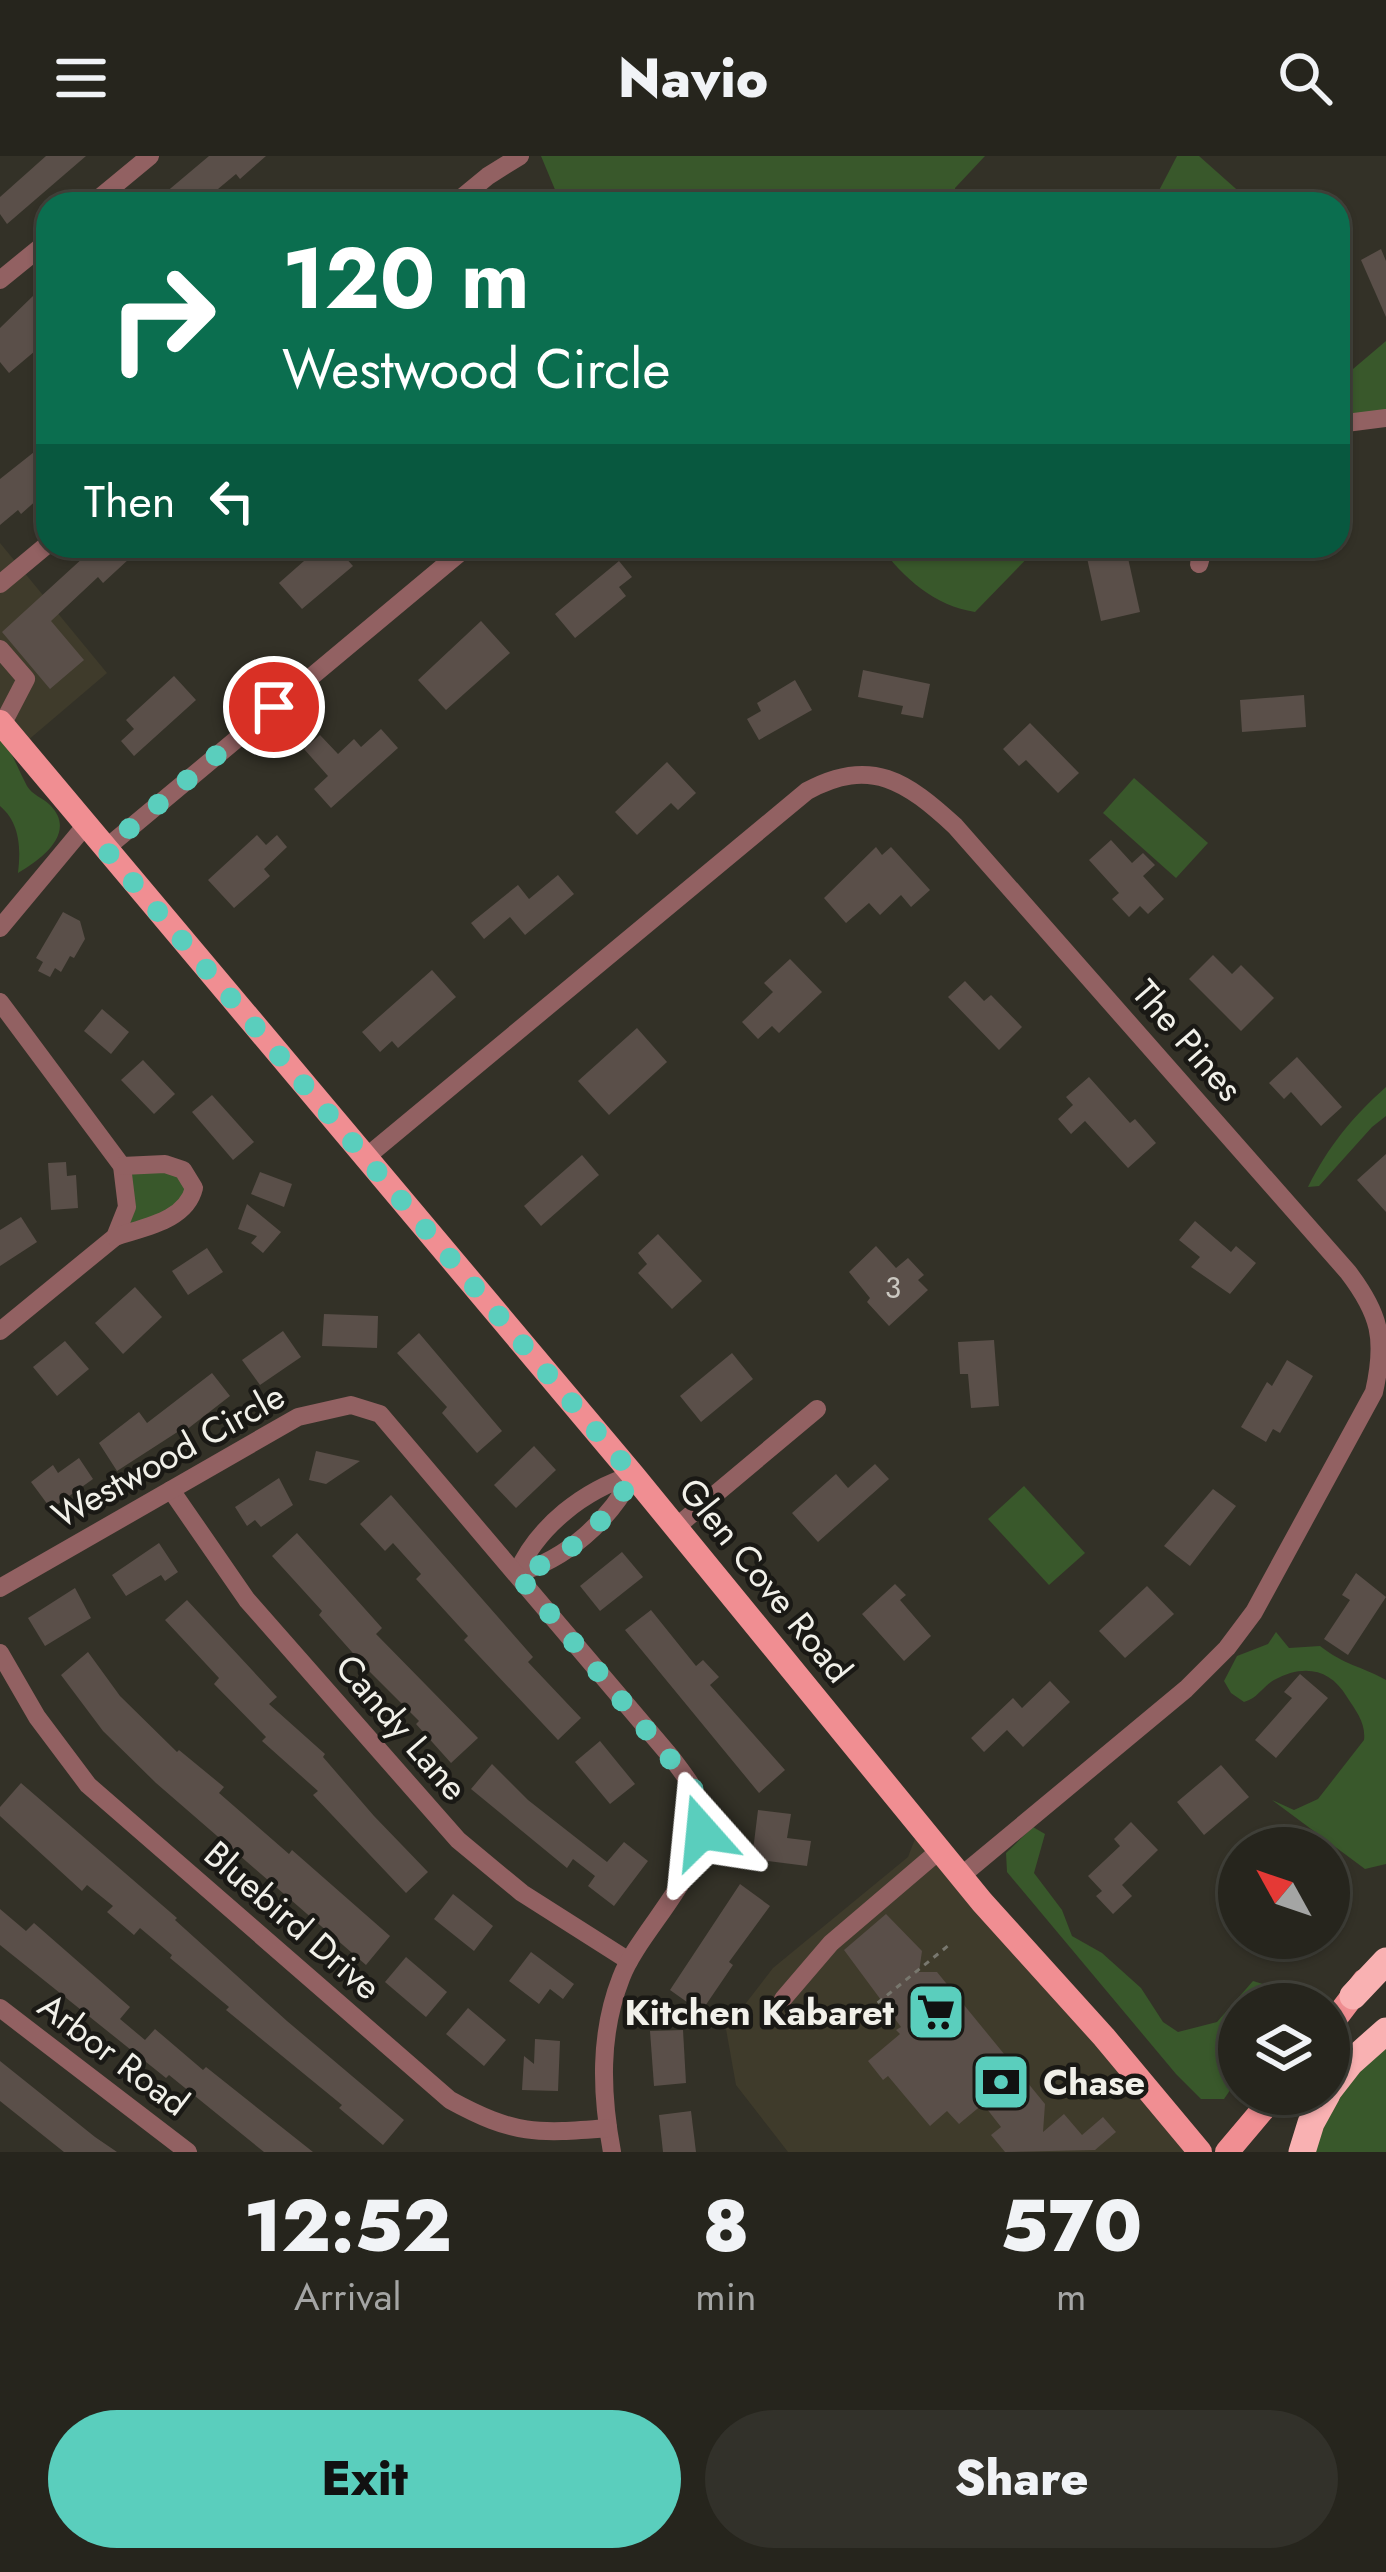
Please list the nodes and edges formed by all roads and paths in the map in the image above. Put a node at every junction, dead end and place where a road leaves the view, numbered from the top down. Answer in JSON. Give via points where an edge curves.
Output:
{"nodes":[{"id":1,"x":150,"y":156,"type":"edge"},
{"id":2,"x":520,"y":156,"type":"edge"},
{"id":3,"x":106,"y":192,"type":"edge"},
{"id":4,"x":469,"y":192,"type":"edge"},
{"id":5,"x":36,"y":251,"type":"edge"},
{"id":6,"x":0,"y":280,"type":"edge"},
{"id":7,"x":1386,"y":418,"type":"edge"},
{"id":8,"x":1350,"y":422,"type":"edge"},
{"id":9,"x":36,"y":554,"type":"edge"},
{"id":10,"x":454,"y":558,"type":"edge"},
{"id":11,"x":0,"y":584,"type":"edge"},
{"id":12,"x":0,"y":649,"type":"edge"},
{"id":13,"x":1,"y":723,"type":"edge"},
{"id":14,"x":85,"y":826,"type":"junction"},
{"id":15,"x":105,"y":849,"type":"junction"},
{"id":16,"x":0,"y":928,"type":"edge"},
{"id":17,"x":0,"y":1002,"type":"edge"},
{"id":18,"x":365,"y":1158,"type":"junction"},
{"id":19,"x":122,"y":1166,"type":"junction"},
{"id":20,"x":115,"y":1237,"type":"junction"},
{"id":21,"x":0,"y":1331,"type":"edge"},
{"id":22,"x":817,"y":1409,"type":"dead end"},
{"id":23,"x":633,"y":1475,"type":"junction"},
{"id":24,"x":171,"y":1490,"type":"junction"},
{"id":25,"x":676,"y":1528,"type":"junction"},
{"id":26,"x":517,"y":1574,"type":"junction"},
{"id":27,"x":0,"y":1588,"type":"edge"},
{"id":28,"x":0,"y":1653,"type":"edge"},
{"id":29,"x":940,"y":1850,"type":"junction"},
{"id":30,"x":961,"y":1876,"type":"junction"},
{"id":31,"x":949,"y":1945,"type":"dead end"},
{"id":32,"x":1386,"y":1948,"type":"edge"},
{"id":33,"x":629,"y":1961,"type":"junction"},
{"id":34,"x":1386,"y":1961,"type":"edge"},
{"id":35,"x":1354,"y":1996,"type":"junction"},
{"id":36,"x":782,"y":1999,"type":"dead end"},
{"id":37,"x":1350,"y":2001,"type":"edge"},
{"id":38,"x":0,"y":2008,"type":"edge"},
{"id":39,"x":859,"y":2018,"type":"dead end"},
{"id":40,"x":1386,"y":2031,"type":"edge"},
{"id":41,"x":1350,"y":2065,"type":"edge"},
{"id":42,"x":1259,"y":2115,"type":"edge"},
{"id":43,"x":1315,"y":2115,"type":"edge"},
{"id":44,"x":608,"y":2128,"type":"junction"},
{"id":45,"x":188,"y":2152,"type":"edge"},
{"id":46,"x":612,"y":2152,"type":"edge"},
{"id":47,"x":1200,"y":2152,"type":"edge"},
{"id":48,"x":1228,"y":2152,"type":"edge"},
{"id":49,"x":1302,"y":2152,"type":"edge"}],
"edges":[{"from":1,"to":3,"type":"street"},
{"from":2,"to":4,"type":"street"},
{"from":5,"to":6,"type":"street"},
{"from":7,"to":8,"type":"street"},
{"from":9,"to":11,"type":"street"},
{"from":10,"to":15,"type":"street"},
{"from":12,"to":13,"type":"street","via":[[26,680]]},
{"from":13,"to":14,"type":"main road","name":"Glen Cove Road"},
{"from":14,"to":15,"type":"main road","name":"Glen Cove Road"},
{"from":14,"to":16,"type":"street"},
{"from":15,"to":18,"type":"main road","name":"Glen Cove Road"},
{"from":17,"to":19,"type":"street"},
{"from":18,"to":23,"type":"main road","name":"Glen Cove Road"},
{"from":18,"to":30,"type":"street","name":"The Pines","via":[[806,791],[868,774],[914,789],[955,826],[1348,1272],[1381,1331],[1374,1392],[1254,1612],[1186,1689]]},
{"from":19,"to":20,"type":"street","via":[[127,1207]]},
{"from":19,"to":20,"type":"street","via":[[165,1164],[184,1170],[194,1188],[182,1210]]},
{"from":20,"to":21,"type":"street"},
{"from":22,"to":25,"type":"street"},
{"from":23,"to":25,"type":"main road","name":"Glen Cove Road"},
{"from":23,"to":26,"type":"street","via":[[600,1521],[547,1565]]},
{"from":23,"to":26,"type":"street","via":[[598,1486],[530,1544]]},
{"from":24,"to":26,"type":"street","name":"Westwood Circle","via":[[298,1417],[363,1407],[402,1436]]},
{"from":24,"to":27,"type":"street","name":"Westwood Circle"},
{"from":24,"to":33,"type":"street","name":"Candy Lane","via":[[247,1600],[458,1840],[522,1893]]},
{"from":25,"to":29,"type":"main road","name":"Glen Cove Road"},
{"from":26,"to":33,"type":"street","name":"Westwood Circle","via":[[671,1757],[700,1803],[702,1832],[691,1866]]},
{"from":28,"to":44,"type":"street","name":"Bluebird Drive","via":[[88,1785],[450,2100],[517,2130]]},
{"from":29,"to":30,"type":"main road","name":"Glen Cove Road"},
{"from":29,"to":36,"type":"street","via":[[831,1943]]},
{"from":30,"to":47,"type":"main road","name":"Glen Cove Road"},
{"from":31,"to":39,"type":"path"},
{"from":32,"to":35,"type":"main road"},
{"from":33,"to":44,"type":"street","name":"Westwood Circle","via":[[604,2044]]},
{"from":34,"to":35,"type":"highway"},
{"from":35,"to":37,"type":"main road"},
{"from":38,"to":45,"type":"street","name":"Arbor Road"},
{"from":40,"to":41,"type":"highway"},
{"from":42,"to":48,"type":"main road"},
{"from":43,"to":49,"type":"highway"},
{"from":44,"to":46,"type":"street","name":"Westwood Circle"}]}
